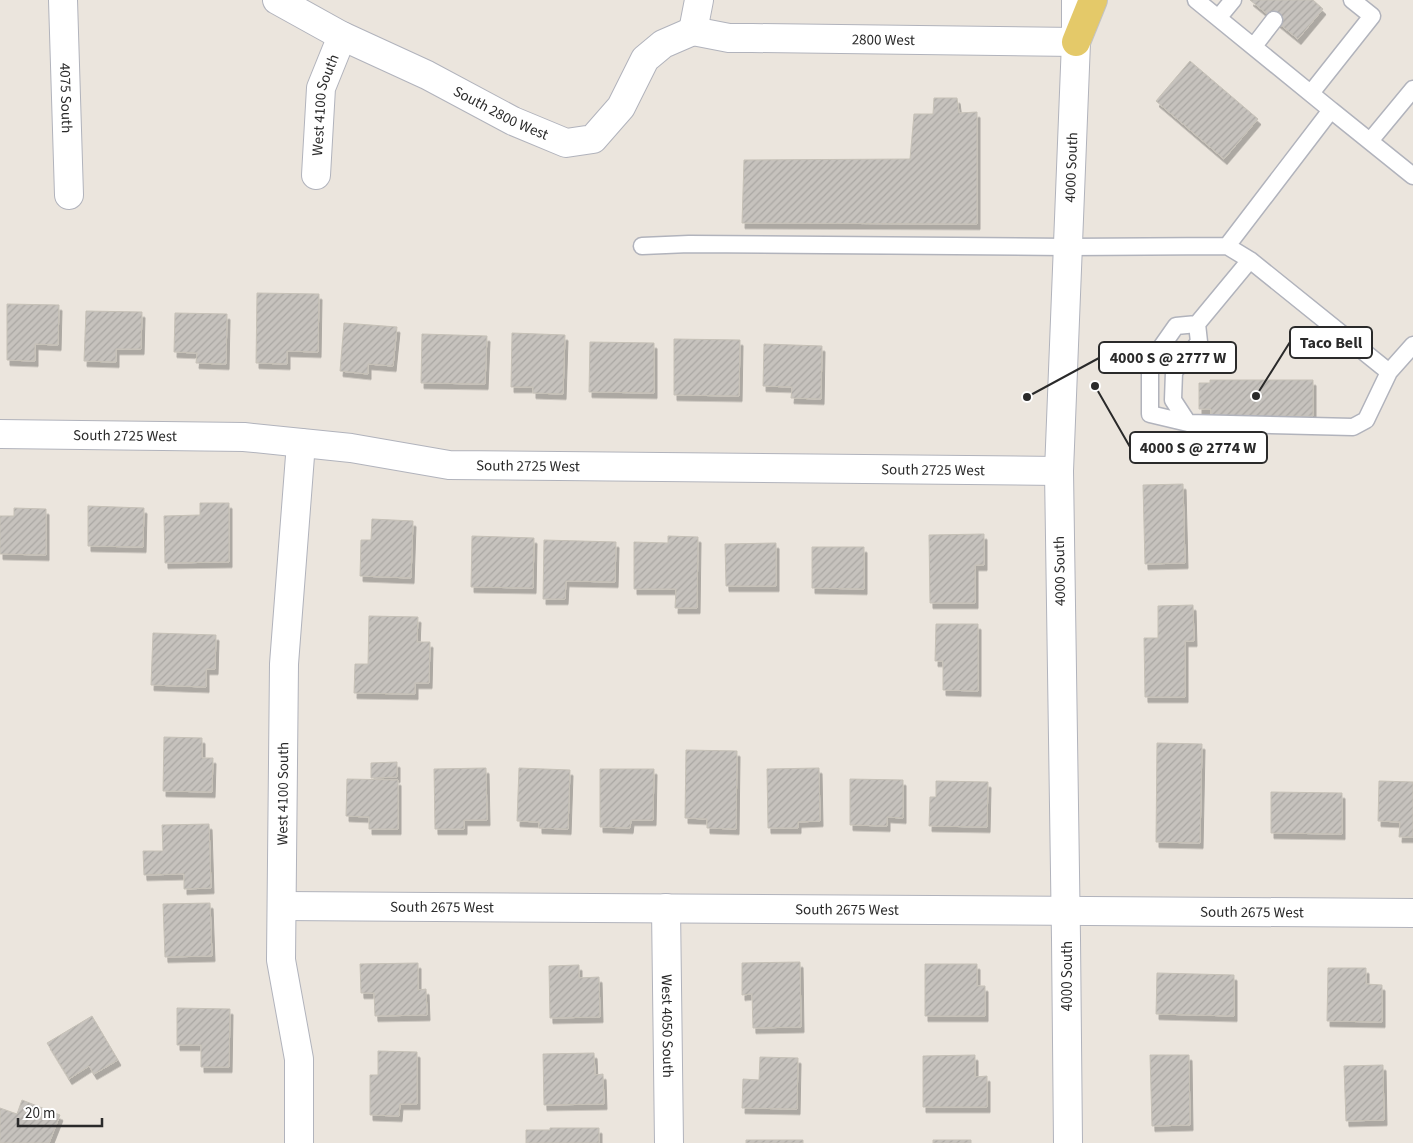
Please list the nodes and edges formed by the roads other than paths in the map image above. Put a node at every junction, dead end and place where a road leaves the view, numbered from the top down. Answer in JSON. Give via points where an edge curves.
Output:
{"nodes":[{"id":1,"x":63,"y":0,"type":"edge"},
{"id":2,"x":277,"y":0,"type":"edge"},
{"id":3,"x":699,"y":0,"type":"edge"},
{"id":4,"x":1076,"y":0,"type":"edge"},
{"id":5,"x":1093,"y":0,"type":"edge"},
{"id":6,"x":1196,"y":0,"type":"edge"},
{"id":7,"x":1233,"y":0,"type":"edge"},
{"id":8,"x":1352,"y":0,"type":"edge"},
{"id":9,"x":1219,"y":17,"type":"junction"},
{"id":10,"x":1274,"y":20,"type":"dead end"},
{"id":11,"x":693,"y":31,"type":"junction"},
{"id":12,"x":342,"y":36,"type":"junction"},
{"id":13,"x":1076,"y":42,"type":"junction"},
{"id":14,"x":1254,"y":46,"type":"junction"},
{"id":15,"x":1413,"y":89,"type":"edge"},
{"id":16,"x":1311,"y":93,"type":"junction"},
{"id":17,"x":1331,"y":110,"type":"junction"},
{"id":18,"x":1370,"y":142,"type":"junction"},
{"id":19,"x":316,"y":175,"type":"dead end"},
{"id":20,"x":1413,"y":176,"type":"edge"},
{"id":21,"x":69,"y":195,"type":"dead end"},
{"id":22,"x":642,"y":246,"type":"dead end"},
{"id":23,"x":1228,"y":246,"type":"junction"},
{"id":24,"x":1067,"y":247,"type":"junction"},
{"id":25,"x":1250,"y":260,"type":"junction"},
{"id":26,"x":1197,"y":324,"type":"junction"},
{"id":27,"x":1413,"y":345,"type":"edge"},
{"id":28,"x":1389,"y":372,"type":"junction"},
{"id":29,"x":1188,"y":423,"type":"junction"},
{"id":30,"x":0,"y":434,"type":"edge"},
{"id":31,"x":301,"y":443,"type":"junction"},
{"id":32,"x":1059,"y":471,"type":"junction"},
{"id":33,"x":282,"y":906,"type":"junction"},
{"id":34,"x":666,"y":908,"type":"junction"},
{"id":35,"x":1066,"y":910,"type":"junction"},
{"id":36,"x":1413,"y":913,"type":"edge"},
{"id":37,"x":299,"y":1143,"type":"edge"},
{"id":38,"x":669,"y":1143,"type":"edge"},
{"id":39,"x":1068,"y":1143,"type":"edge"}],
"edges":[{"from":1,"to":21,"type":"street","name":"4075 South"},
{"from":2,"to":12,"type":"street","name":"South 2800 West"},
{"from":3,"to":11,"type":"street"},
{"from":4,"to":13,"type":"street","name":"4000 South"},
{"from":5,"to":13,"type":"main road"},
{"from":6,"to":9,"type":"lane"},
{"from":7,"to":9,"type":"lane"},
{"from":8,"to":16,"type":"lane","via":[[1372,16]]},
{"from":9,"to":14,"type":"lane"},
{"from":10,"to":14,"type":"lane"},
{"from":11,"to":12,"type":"street","name":"South 2800 West","via":[[663,44],[645,58],[621,107],[594,139],[566,143],[513,122],[427,75]]},
{"from":11,"to":13,"type":"street","name":"2800 West","via":[[729,38]]},
{"from":12,"to":19,"type":"street","name":"West 4100 South","via":[[321,88]]},
{"from":13,"to":24,"type":"street","name":"4000 South"},
{"from":14,"to":16,"type":"lane"},
{"from":15,"to":18,"type":"lane"},
{"from":16,"to":17,"type":"lane"},
{"from":17,"to":18,"type":"lane"},
{"from":17,"to":23,"type":"lane"},
{"from":18,"to":20,"type":"lane"},
{"from":22,"to":24,"type":"lane"},
{"from":23,"to":24,"type":"lane"},
{"from":23,"to":25,"type":"lane"},
{"from":24,"to":32,"type":"street","name":"4000 South"},
{"from":25,"to":26,"type":"lane"},
{"from":25,"to":28,"type":"lane"},
{"from":26,"to":29,"type":"lane","via":[[1199,342],[1174,372],[1173,400]]},
{"from":26,"to":29,"type":"lane","via":[[1176,326],[1150,363],[1150,414]]},
{"from":27,"to":28,"type":"lane"},
{"from":28,"to":29,"type":"lane","via":[[1366,420],[1353,427]]},
{"from":30,"to":31,"type":"street","name":"South 2725 West","via":[[244,437]]},
{"from":31,"to":32,"type":"street","name":"South 2725 West","via":[[449,465]]},
{"from":31,"to":33,"type":"street","name":"West 4100 South","via":[[284,664]]},
{"from":32,"to":35,"type":"street","name":"4000 South"},
{"from":33,"to":34,"type":"street","name":"South 2675 West"},
{"from":33,"to":37,"type":"street","name":"West 4100 South","via":[[281,960],[299,1059]]},
{"from":34,"to":35,"type":"street","name":"South 2675 West"},
{"from":34,"to":38,"type":"street","name":"West 4050 South"},
{"from":35,"to":36,"type":"street","name":"South 2675 West"},
{"from":35,"to":39,"type":"street","name":"4000 South"}]}
